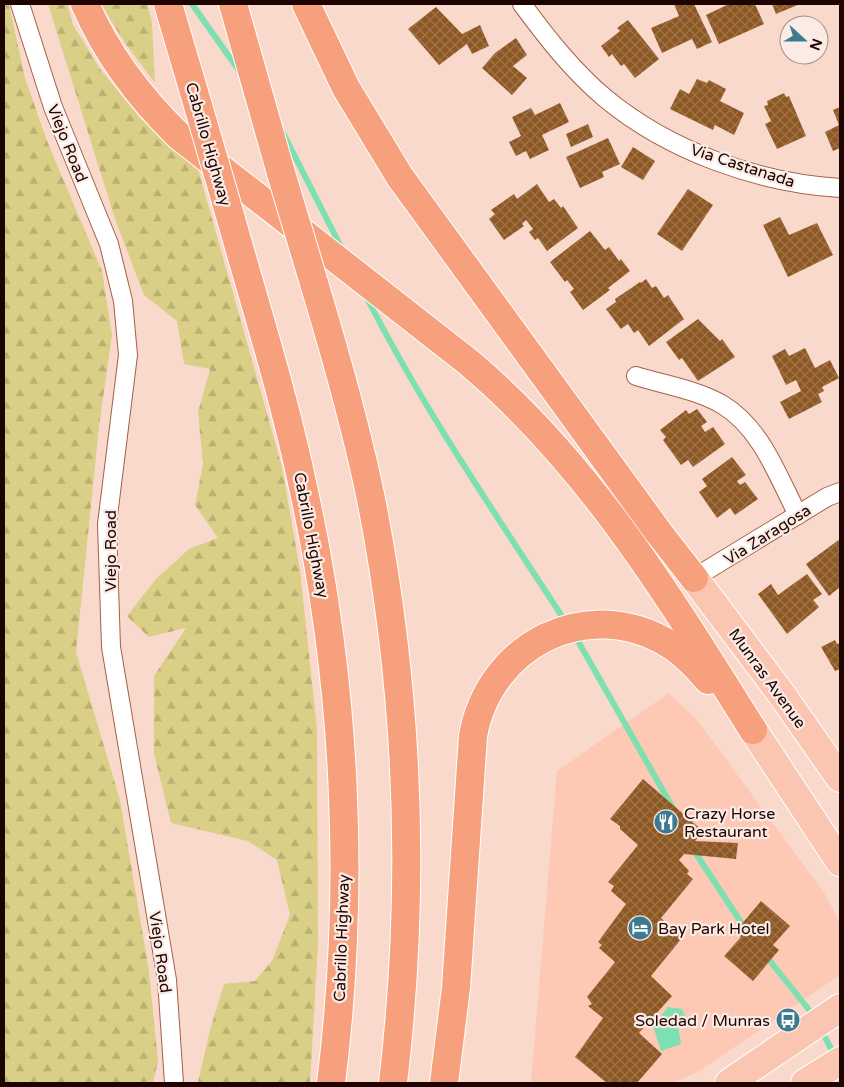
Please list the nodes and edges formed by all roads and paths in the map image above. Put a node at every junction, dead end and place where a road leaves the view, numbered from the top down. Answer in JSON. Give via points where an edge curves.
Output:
{"nodes":[{"id":1,"x":20,"y":4,"type":"edge"},
{"id":2,"x":85,"y":4,"type":"edge"},
{"id":3,"x":168,"y":4,"type":"edge"},
{"id":4,"x":233,"y":4,"type":"edge"},
{"id":5,"x":306,"y":4,"type":"edge"},
{"id":6,"x":522,"y":4,"type":"edge"},
{"id":7,"x":840,"y":188,"type":"edge"},
{"id":8,"x":636,"y":376,"type":"dead end"},
{"id":9,"x":840,"y":492,"type":"edge"},
{"id":10,"x":798,"y":515,"type":"junction"},
{"id":11,"x":694,"y":578,"type":"junction"},
{"id":12,"x":753,"y":730,"type":"junction"},
{"id":13,"x":840,"y":778,"type":"edge"},
{"id":14,"x":840,"y":862,"type":"edge"},
{"id":15,"x":840,"y":1008,"type":"edge"},
{"id":16,"x":840,"y":1061,"type":"edge"},
{"id":17,"x":174,"y":1083,"type":"edge"},
{"id":18,"x":331,"y":1083,"type":"edge"},
{"id":19,"x":393,"y":1083,"type":"edge"},
{"id":20,"x":444,"y":1083,"type":"edge"},
{"id":21,"x":728,"y":1083,"type":"edge"},
{"id":22,"x":805,"y":1083,"type":"edge"}],
"edges":[{"from":1,"to":17,"type":"street","name":"Viejo Road","via":[[53,107],[108,244],[123,301],[128,355],[107,524],[110,647],[167,980]]},
{"from":2,"to":12,"type":"highway","via":[[120,69],[179,136],[467,362],[549,439],[640,554]]},
{"from":3,"to":18,"type":"highway","name":"Cabrillo Highway","bridge":true,"via":[[231,218],[303,486],[333,662],[340,740],[344,877],[340,987]]},
{"from":4,"to":19,"type":"highway","bridge":true,"via":[[352,418],[386,587],[404,760],[407,879],[403,975]]},
{"from":5,"to":11,"type":"highway","via":[[346,88],[400,177]]},
{"from":6,"to":7,"type":"street","name":"Via Castanada","via":[[582,76],[621,110],[662,136],[712,158],[770,177]]},
{"from":8,"to":10,"type":"street","via":[[704,396],[738,416],[760,442]]},
{"from":9,"to":10,"type":"street","name":"Via Zaragosa"},
{"from":10,"to":11,"type":"street","name":"Via Zaragosa"},
{"from":11,"to":13,"type":"main road","name":"Munras Avenue","via":[[782,694]]},
{"from":12,"to":14,"type":"main road"},
{"from":12,"to":20,"type":"highway","via":[[680,652],[658,638],[632,629],[599,625],[567,630],[531,646],[508,664],[484,698],[473,736],[456,988]]},
{"from":15,"to":21,"type":"main road"},
{"from":16,"to":22,"type":"main road"}]}
